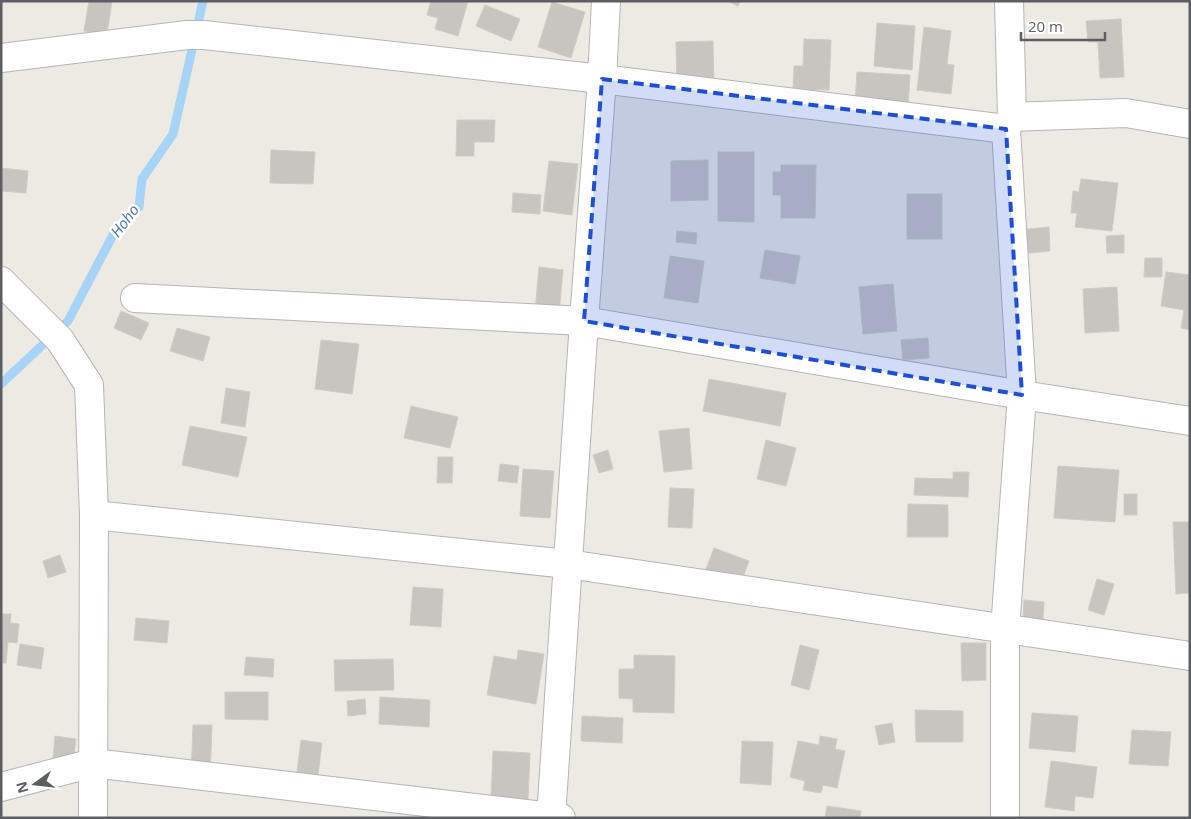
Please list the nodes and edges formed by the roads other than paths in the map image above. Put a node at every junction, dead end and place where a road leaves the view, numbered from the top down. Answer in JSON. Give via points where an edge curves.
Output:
{"nodes":[{"id":1,"x":606,"y":1,"type":"edge"},
{"id":2,"x":1009,"y":1,"type":"edge"},
{"id":3,"x":1,"y":58,"type":"edge"},
{"id":4,"x":602,"y":79,"type":"junction"},
{"id":5,"x":1009,"y":123,"type":"junction"},
{"id":6,"x":1190,"y":124,"type":"edge"},
{"id":7,"x":1,"y":281,"type":"edge"},
{"id":8,"x":135,"y":298,"type":"dead end"},
{"id":9,"x":584,"y":321,"type":"junction"},
{"id":10,"x":1022,"y":395,"type":"junction"},
{"id":11,"x":1190,"y":421,"type":"edge"},
{"id":12,"x":94,"y":515,"type":"junction"},
{"id":13,"x":568,"y":564,"type":"junction"},
{"id":14,"x":1005,"y":630,"type":"junction"},
{"id":15,"x":1190,"y":656,"type":"edge"},
{"id":16,"x":93,"y":763,"type":"junction"},
{"id":17,"x":1,"y":787,"type":"edge"},
{"id":18,"x":555,"y":817,"type":"edge"},
{"id":19,"x":93,"y":818,"type":"edge"},
{"id":20,"x":1005,"y":818,"type":"edge"}],
"edges":[{"from":1,"to":4,"type":"street"},
{"from":2,"to":5,"type":"street"},
{"from":3,"to":4,"type":"street","via":[[195,35]]},
{"from":4,"to":5,"type":"street"},
{"from":4,"to":9,"type":"street"},
{"from":5,"to":6,"type":"street","via":[[1126,113]]},
{"from":5,"to":10,"type":"street"},
{"from":7,"to":12,"type":"street","via":[[53,333],[89,385]]},
{"from":8,"to":9,"type":"street"},
{"from":9,"to":10,"type":"street"},
{"from":9,"to":13,"type":"street"},
{"from":10,"to":11,"type":"street"},
{"from":10,"to":14,"type":"street"},
{"from":12,"to":13,"type":"street"},
{"from":12,"to":16,"type":"street"},
{"from":13,"to":14,"type":"street"},
{"from":13,"to":18,"type":"street"},
{"from":14,"to":15,"type":"street"},
{"from":14,"to":20,"type":"street"},
{"from":16,"to":17,"type":"street"},
{"from":16,"to":18,"type":"street"},
{"from":16,"to":19,"type":"street"}]}
